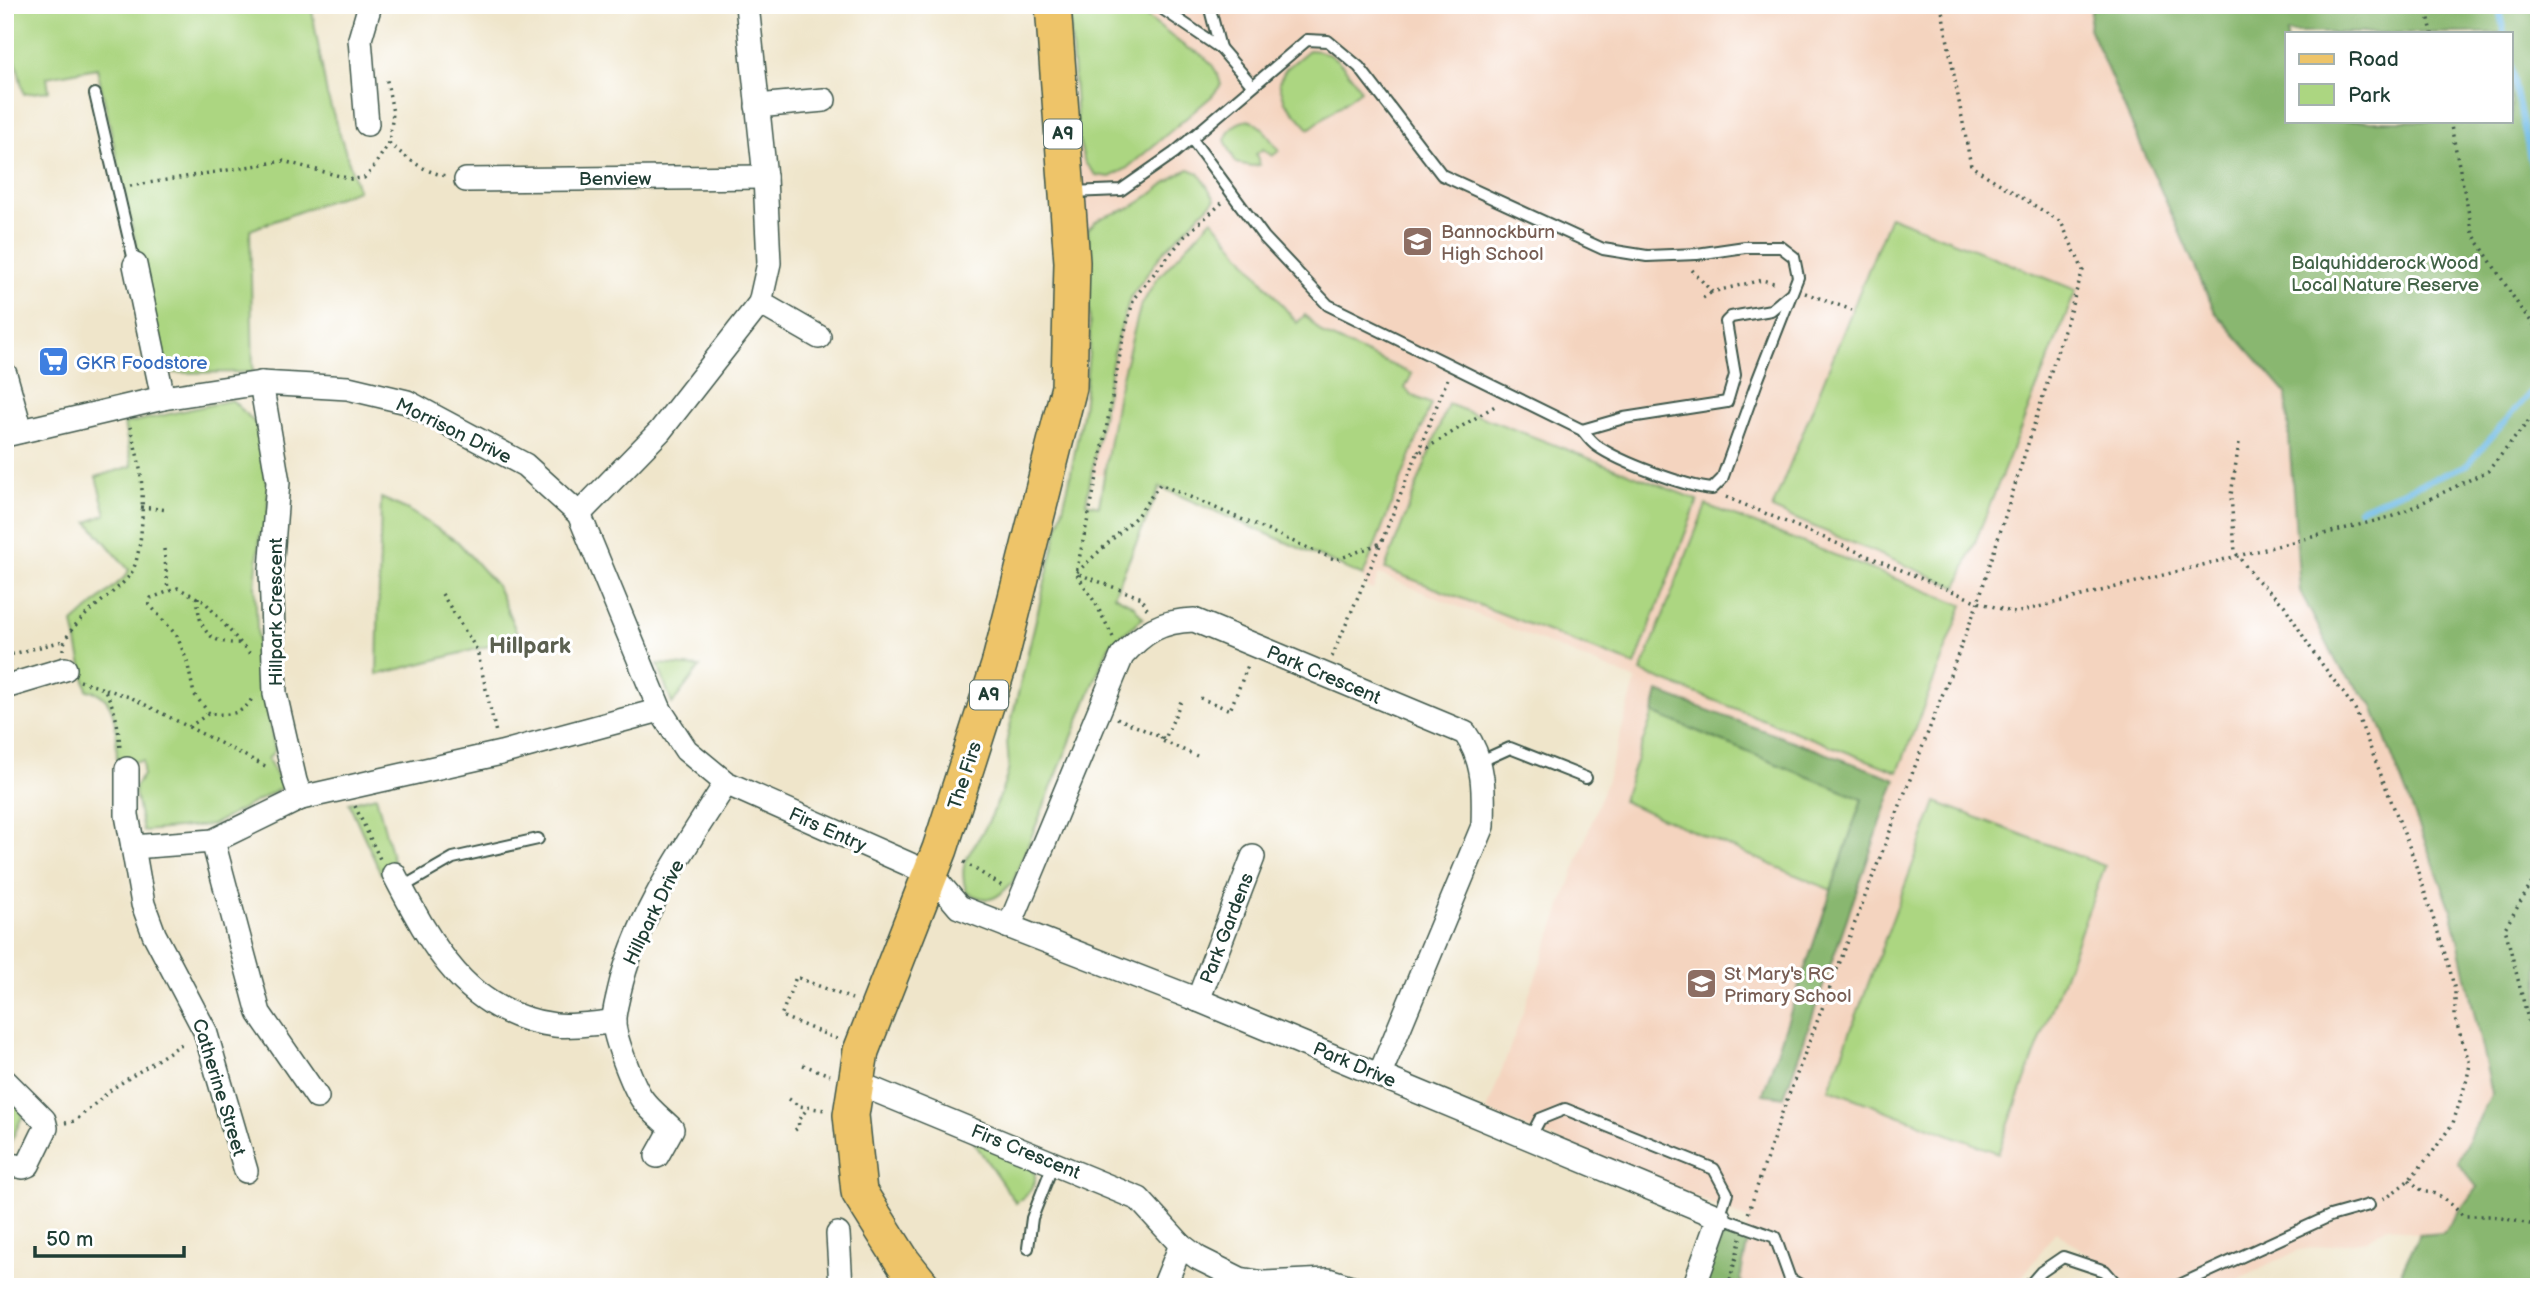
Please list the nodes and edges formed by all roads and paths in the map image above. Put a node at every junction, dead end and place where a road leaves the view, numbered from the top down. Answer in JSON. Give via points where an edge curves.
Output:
{"nodes":[{"id":1,"x":370,"y":5,"type":"edge"},
{"id":2,"x":747,"y":5,"type":"edge"},
{"id":3,"x":1053,"y":5,"type":"edge"},
{"id":4,"x":1157,"y":5,"type":"edge"},
{"id":5,"x":1209,"y":5,"type":"edge"},
{"id":6,"x":1941,"y":5,"type":"edge"},
{"id":7,"x":2426,"y":5,"type":"edge"},
{"id":8,"x":2432,"y":32,"type":"edge"},
{"id":9,"x":1220,"y":48,"type":"junction"},
{"id":10,"x":385,"y":73,"type":"dead end"},
{"id":11,"x":1252,"y":85,"type":"junction"},
{"id":12,"x":95,"y":94,"type":"dead end"},
{"id":13,"x":824,"y":100,"type":"dead end"},
{"id":14,"x":757,"y":106,"type":"junction"},
{"id":15,"x":2450,"y":122,"type":"edge"},
{"id":16,"x":367,"y":124,"type":"dead end"},
{"id":17,"x":1191,"y":138,"type":"junction"},
{"id":18,"x":389,"y":143,"type":"junction"},
{"id":19,"x":765,"y":177,"type":"junction"},
{"id":20,"x":466,"y":180,"type":"joint"},
{"id":21,"x":117,"y":188,"type":"junction"},
{"id":22,"x":1068,"y":192,"type":"junction"},
{"id":23,"x":1232,"y":194,"type":"junction"},
{"id":24,"x":1671,"y":255,"type":"junction"},
{"id":25,"x":135,"y":265,"type":"joint"},
{"id":26,"x":1792,"y":291,"type":"junction"},
{"id":27,"x":1712,"y":292,"type":"junction"},
{"id":28,"x":1703,"y":298,"type":"dead end"},
{"id":29,"x":760,"y":303,"type":"junction"},
{"id":30,"x":1852,"y":310,"type":"dead end"},
{"id":31,"x":2539,"y":331,"type":"edge"},
{"id":32,"x":819,"y":338,"type":"dead end"},
{"id":33,"x":1453,"y":367,"type":"junction"},
{"id":34,"x":5,"y":374,"type":"edge"},
{"id":35,"x":261,"y":383,"type":"junction"},
{"id":36,"x":1511,"y":395,"type":"junction"},
{"id":37,"x":163,"y":398,"type":"junction"},
{"id":38,"x":125,"y":407,"type":"junction"},
{"id":39,"x":2539,"y":408,"type":"edge"},
{"id":40,"x":1582,"y":430,"type":"junction"},
{"id":41,"x":13,"y":433,"type":"edge"},
{"id":42,"x":2239,"y":443,"type":"dead end"},
{"id":43,"x":1417,"y":454,"type":"junction"},
{"id":44,"x":1712,"y":489,"type":"junction"},
{"id":45,"x":141,"y":508,"type":"junction"},
{"id":46,"x":168,"y":510,"type":"dead end"},
{"id":47,"x":579,"y":514,"type":"junction"},
{"id":48,"x":1381,"y":543,"type":"junction"},
{"id":49,"x":164,"y":549,"type":"dead end"},
{"id":50,"x":2238,"y":556,"type":"junction"},
{"id":51,"x":1076,"y":573,"type":"junction"},
{"id":52,"x":168,"y":590,"type":"junction"},
{"id":53,"x":442,"y":594,"type":"dead end"},
{"id":54,"x":198,"y":597,"type":"junction"},
{"id":55,"x":1978,"y":602,"type":"junction"},
{"id":56,"x":1157,"y":626,"type":"junction"},
{"id":57,"x":64,"y":641,"type":"junction"},
{"id":58,"x":241,"y":643,"type":"junction"},
{"id":59,"x":1256,"y":645,"type":"junction"},
{"id":60,"x":5,"y":656,"type":"edge"},
{"id":61,"x":1122,"y":656,"type":"junction"},
{"id":62,"x":254,"y":663,"type":"dead end"},
{"id":63,"x":65,"y":669,"type":"junction"},
{"id":64,"x":1325,"y":674,"type":"junction"},
{"id":65,"x":5,"y":687,"type":"edge"},
{"id":66,"x":104,"y":689,"type":"junction"},
{"id":67,"x":254,"y":692,"type":"dead end"},
{"id":68,"x":1200,"y":698,"type":"dead end"},
{"id":69,"x":1182,"y":699,"type":"dead end"},
{"id":70,"x":660,"y":710,"type":"junction"},
{"id":71,"x":1099,"y":711,"type":"junction"},
{"id":72,"x":209,"y":713,"type":"junction"},
{"id":73,"x":188,"y":727,"type":"junction"},
{"id":74,"x":1162,"y":737,"type":"junction"},
{"id":75,"x":501,"y":753,"type":"junction"},
{"id":76,"x":1197,"y":756,"type":"dead end"},
{"id":77,"x":1478,"y":762,"type":"junction"},
{"id":78,"x":127,"y":769,"type":"joint"},
{"id":79,"x":1586,"y":778,"type":"dead end"},
{"id":80,"x":726,"y":783,"type":"junction"},
{"id":81,"x":347,"y":788,"type":"junction"},
{"id":82,"x":298,"y":789,"type":"junction"},
{"id":83,"x":538,"y":839,"type":"dead end"},
{"id":84,"x":213,"y":841,"type":"junction"},
{"id":85,"x":133,"y":847,"type":"junction"},
{"id":86,"x":1253,"y":857,"type":"dead end"},
{"id":87,"x":936,"y":862,"type":"junction"},
{"id":88,"x":2539,"y":871,"type":"edge"},
{"id":89,"x":398,"y":881,"type":"junction"},
{"id":90,"x":1021,"y":898,"type":"junction"},
{"id":91,"x":1009,"y":927,"type":"junction"},
{"id":92,"x":1198,"y":1000,"type":"junction"},
{"id":93,"x":878,"y":1009,"type":"junction"},
{"id":94,"x":614,"y":1022,"type":"junction"},
{"id":95,"x":205,"y":1031,"type":"junction"},
{"id":96,"x":2539,"y":1063,"type":"edge"},
{"id":97,"x":1380,"y":1074,"type":"junction"},
{"id":98,"x":5,"y":1081,"type":"edge"},
{"id":99,"x":855,"y":1089,"type":"junction"},
{"id":100,"x":317,"y":1097,"type":"dead end"},
{"id":101,"x":789,"y":1099,"type":"dead end"},
{"id":102,"x":809,"y":1107,"type":"junction"},
{"id":103,"x":46,"y":1128,"type":"junction"},
{"id":104,"x":795,"y":1130,"type":"dead end"},
{"id":105,"x":1530,"y":1138,"type":"junction"},
{"id":106,"x":657,"y":1156,"type":"dead end"},
{"id":107,"x":1054,"y":1162,"type":"junction"},
{"id":108,"x":5,"y":1164,"type":"edge"},
{"id":109,"x":246,"y":1171,"type":"dead end"},
{"id":110,"x":2409,"y":1180,"type":"junction"},
{"id":111,"x":2369,"y":1205,"type":"joint"},
{"id":112,"x":1719,"y":1217,"type":"junction"},
{"id":113,"x":2539,"y":1226,"type":"edge"},
{"id":114,"x":1744,"y":1227,"type":"junction"},
{"id":115,"x":838,"y":1234,"type":"dead end"},
{"id":116,"x":1181,"y":1245,"type":"junction"},
{"id":117,"x":1028,"y":1248,"type":"dead end"},
{"id":118,"x":1263,"y":1285,"type":"edge"},
{"id":119,"x":841,"y":1287,"type":"edge"},
{"id":120,"x":923,"y":1287,"type":"edge"},
{"id":121,"x":1164,"y":1287,"type":"edge"},
{"id":122,"x":1351,"y":1287,"type":"edge"},
{"id":123,"x":1695,"y":1287,"type":"edge"},
{"id":124,"x":1728,"y":1287,"type":"edge"},
{"id":125,"x":1804,"y":1287,"type":"edge"},
{"id":126,"x":2028,"y":1287,"type":"edge"},
{"id":127,"x":2119,"y":1287,"type":"edge"},
{"id":128,"x":2175,"y":1287,"type":"edge"}],
"edges":[{"from":1,"to":16,"type":"street","via":[[360,39]]},
{"from":2,"to":14,"type":"street"},
{"from":3,"to":22,"type":"main road","number":"A9"},
{"from":4,"to":9,"type":"lane"},
{"from":5,"to":9,"type":"lane"},
{"from":6,"to":55,"type":"path","via":[[1971,166],[2061,222],[2082,270]]},
{"from":7,"to":8,"type":"path"},
{"from":9,"to":11,"type":"lane"},
{"from":10,"to":18,"type":"path","via":[[393,113]]},
{"from":11,"to":17,"type":"lane"},
{"from":11,"to":24,"type":"lane","via":[[1307,40],[1328,41],[1359,67],[1442,175],[1602,249]]},
{"from":12,"to":21,"type":"lane"},
{"from":13,"to":14,"type":"street"},
{"from":14,"to":19,"type":"street"},
{"from":15,"to":31,"type":"path","via":[[2473,234]]},
{"from":17,"to":22,"type":"lane","via":[[1121,190]]},
{"from":17,"to":23,"type":"lane"},
{"from":18,"to":20,"type":"path","via":[[414,164]]},
{"from":18,"to":21,"type":"path","via":[[363,178],[283,161]]},
{"from":19,"to":20,"type":"street","name":"Benview"},
{"from":19,"to":29,"type":"street","via":[[769,263]]},
{"from":21,"to":25,"type":"lane"},
{"from":22,"to":87,"type":"main road","name":"The Firs","number":"A9","via":[[1072,262],[1069,387],[999,665]]},
{"from":23,"to":33,"type":"lane","via":[[1264,237],[1328,305]]},
{"from":23,"to":51,"type":"path","via":[[1185,236],[1134,299]]},
{"from":24,"to":26,"type":"lane","via":[[1781,247],[1794,257],[1798,277]]},
{"from":24,"to":27,"type":"path"},
{"from":25,"to":37,"type":"street"},
{"from":26,"to":27,"type":"path","via":[[1762,280]]},
{"from":26,"to":30,"type":"path"},
{"from":26,"to":40,"type":"lane","via":[[1771,310],[1731,317],[1726,322],[1735,375],[1727,402],[1624,418]]},
{"from":26,"to":44,"type":"lane","via":[[1722,479]]},
{"from":27,"to":28,"type":"path"},
{"from":29,"to":32,"type":"street"},
{"from":29,"to":47,"type":"street","via":[[660,431]]},
{"from":33,"to":36,"type":"lane"},
{"from":33,"to":43,"type":"path"},
{"from":34,"to":41,"type":"street"},
{"from":35,"to":37,"type":"street","name":"Morrison Drive"},
{"from":35,"to":47,"type":"street","name":"Morrison Drive","via":[[348,388],[407,402],[525,465]]},
{"from":35,"to":82,"type":"street","name":"Hillpark Crescent","via":[[278,482],[271,570],[275,694]]},
{"from":36,"to":40,"type":"lane"},
{"from":36,"to":43,"type":"path"},
{"from":37,"to":38,"type":"street","name":"Morrison Drive"},
{"from":38,"to":41,"type":"street","name":"Morrison Drive"},
{"from":38,"to":45,"type":"path","via":[[140,469]]},
{"from":39,"to":50,"type":"path","via":[[2488,471],[2394,516]]},
{"from":40,"to":44,"type":"lane","via":[[1596,446],[1694,487]]},
{"from":42,"to":50,"type":"path","via":[[2231,495]]},
{"from":43,"to":48,"type":"path"},
{"from":44,"to":55,"type":"path"},
{"from":45,"to":46,"type":"path"},
{"from":45,"to":57,"type":"path","via":[[137,560],[131,574]]},
{"from":47,"to":70,"type":"street","name":"Morrison Drive"},
{"from":48,"to":51,"type":"path","via":[[1336,561],[1160,484],[1137,516]]},
{"from":48,"to":64,"type":"path"},
{"from":49,"to":52,"type":"path"},
{"from":50,"to":55,"type":"path","via":[[2015,613]]},
{"from":50,"to":110,"type":"path","via":[[2284,605],[2355,709],[2411,850],[2449,967],[2455,1019],[2470,1064],[2468,1079],[2452,1123]]},
{"from":51,"to":56,"type":"path","via":[[1142,598]]},
{"from":51,"to":61,"type":"path"},
{"from":52,"to":54,"type":"path","via":[[177,588]]},
{"from":52,"to":72,"type":"path","via":[[151,598],[149,604],[177,636],[194,694]]},
{"from":53,"to":75,"type":"path","via":[[477,650]]},
{"from":54,"to":58,"type":"path"},
{"from":54,"to":58,"type":"path","via":[[208,633],[225,644]]},
{"from":55,"to":114,"type":"path","via":[[1782,1113]]},
{"from":56,"to":59,"type":"street","name":"Park Crescent","via":[[1194,620]]},
{"from":56,"to":61,"type":"street"},
{"from":57,"to":60,"type":"path"},
{"from":57,"to":63,"type":"path"},
{"from":58,"to":62,"type":"path"},
{"from":59,"to":64,"type":"street","name":"Park Crescent"},
{"from":59,"to":68,"type":"path","via":[[1230,710]]},
{"from":61,"to":71,"type":"street"},
{"from":63,"to":65,"type":"street"},
{"from":63,"to":66,"type":"path","via":[[73,679]]},
{"from":64,"to":77,"type":"street","name":"Park Crescent","via":[[1465,733]]},
{"from":66,"to":73,"type":"path"},
{"from":66,"to":78,"type":"path","via":[[119,724],[120,762]]},
{"from":67,"to":72,"type":"path","via":[[239,712],[225,716]]},
{"from":69,"to":74,"type":"path","via":[[1165,739]]},
{"from":70,"to":75,"type":"street"},
{"from":70,"to":80,"type":"street","name":"Morrison Drive","via":[[686,750]]},
{"from":71,"to":74,"type":"path"},
{"from":71,"to":90,"type":"street"},
{"from":72,"to":73,"type":"path"},
{"from":73,"to":82,"type":"path"},
{"from":74,"to":76,"type":"path","via":[[1160,740]]},
{"from":75,"to":81,"type":"street"},
{"from":77,"to":79,"type":"lane","via":[[1510,748]]},
{"from":77,"to":97,"type":"street","name":"Park Crescent","via":[[1484,782],[1483,826]]},
{"from":78,"to":85,"type":"street","name":"Catherine Street","via":[[127,815]]},
{"from":80,"to":87,"type":"street","name":"Firs Entry"},
{"from":80,"to":94,"type":"street","name":"Hillpark Drive","via":[[676,861],[638,936],[624,968]]},
{"from":81,"to":82,"type":"street"},
{"from":81,"to":89,"type":"path","via":[[385,871]]},
{"from":82,"to":84,"type":"street"},
{"from":83,"to":89,"type":"lane","via":[[453,858]]},
{"from":84,"to":85,"type":"street"},
{"from":84,"to":100,"type":"street","via":[[259,1013]]},
{"from":85,"to":95,"type":"street","name":"Catherine Street","via":[[143,904],[154,934]]},
{"from":86,"to":92,"type":"street","name":"Park Gardens"},
{"from":87,"to":90,"type":"path","via":[[984,874]]},
{"from":87,"to":91,"type":"street","name":"Park Drive","via":[[959,907]]},
{"from":87,"to":93,"type":"main road","name":"The Firs","number":"A9"},
{"from":88,"to":96,"type":"path","via":[[2505,928]]},
{"from":89,"to":94,"type":"street","via":[[425,932],[452,970],[478,995],[514,1016],[556,1025]]},
{"from":90,"to":91,"type":"street"},
{"from":91,"to":92,"type":"street","name":"Park Drive"},
{"from":92,"to":97,"type":"street","name":"Park Drive"},
{"from":93,"to":99,"type":"main road","name":"The Firs","number":"A9"},
{"from":93,"to":99,"type":"path","via":[[796,977],[780,1016]]},
{"from":94,"to":106,"type":"street","name":"Hillpark Drive","via":[[620,1049],[642,1098],[672,1129]]},
{"from":95,"to":103,"type":"path","via":[[150,1062],[75,1121]]},
{"from":95,"to":109,"type":"street","name":"Catherine Street"},
{"from":97,"to":105,"type":"street","name":"Park Drive"},
{"from":98,"to":103,"type":"street","via":[[44,1119]]},
{"from":99,"to":102,"type":"path"},
{"from":99,"to":107,"type":"street","name":"Firs Crescent"},
{"from":99,"to":120,"type":"main road","number":"A9","via":[[859,1192]]},
{"from":101,"to":102,"type":"path"},
{"from":102,"to":104,"type":"path"},
{"from":103,"to":108,"type":"street","via":[[28,1165]]},
{"from":105,"to":112,"type":"street","name":"Park Drive"},
{"from":105,"to":112,"type":"lane","via":[[1540,1119],[1565,1109],[1667,1149],[1714,1169],[1727,1193]]},
{"from":107,"to":116,"type":"street","name":"Firs Crescent","via":[[1139,1199]]},
{"from":107,"to":117,"type":"lane","via":[[1032,1217]]},
{"from":110,"to":111,"type":"path"},
{"from":110,"to":113,"type":"path","via":[[2424,1192],[2443,1197],[2463,1216],[2492,1216]]},
{"from":111,"to":128,"type":"lane","via":[[2330,1216]]},
{"from":112,"to":114,"type":"lane"},
{"from":112,"to":123,"type":"street"},
{"from":114,"to":124,"type":"path"},
{"from":114,"to":125,"type":"lane","via":[[1775,1237],[1790,1279]]},
{"from":115,"to":119,"type":"street"},
{"from":116,"to":118,"type":"street","name":"Firs Crescent","via":[[1215,1267]]},
{"from":116,"to":121,"type":"street"},
{"from":118,"to":122,"type":"street","name":"Firs Crescent","via":[[1328,1280]]},
{"from":126,"to":127,"type":"lane","via":[[2040,1272],[2063,1257],[2105,1271]]}]}
